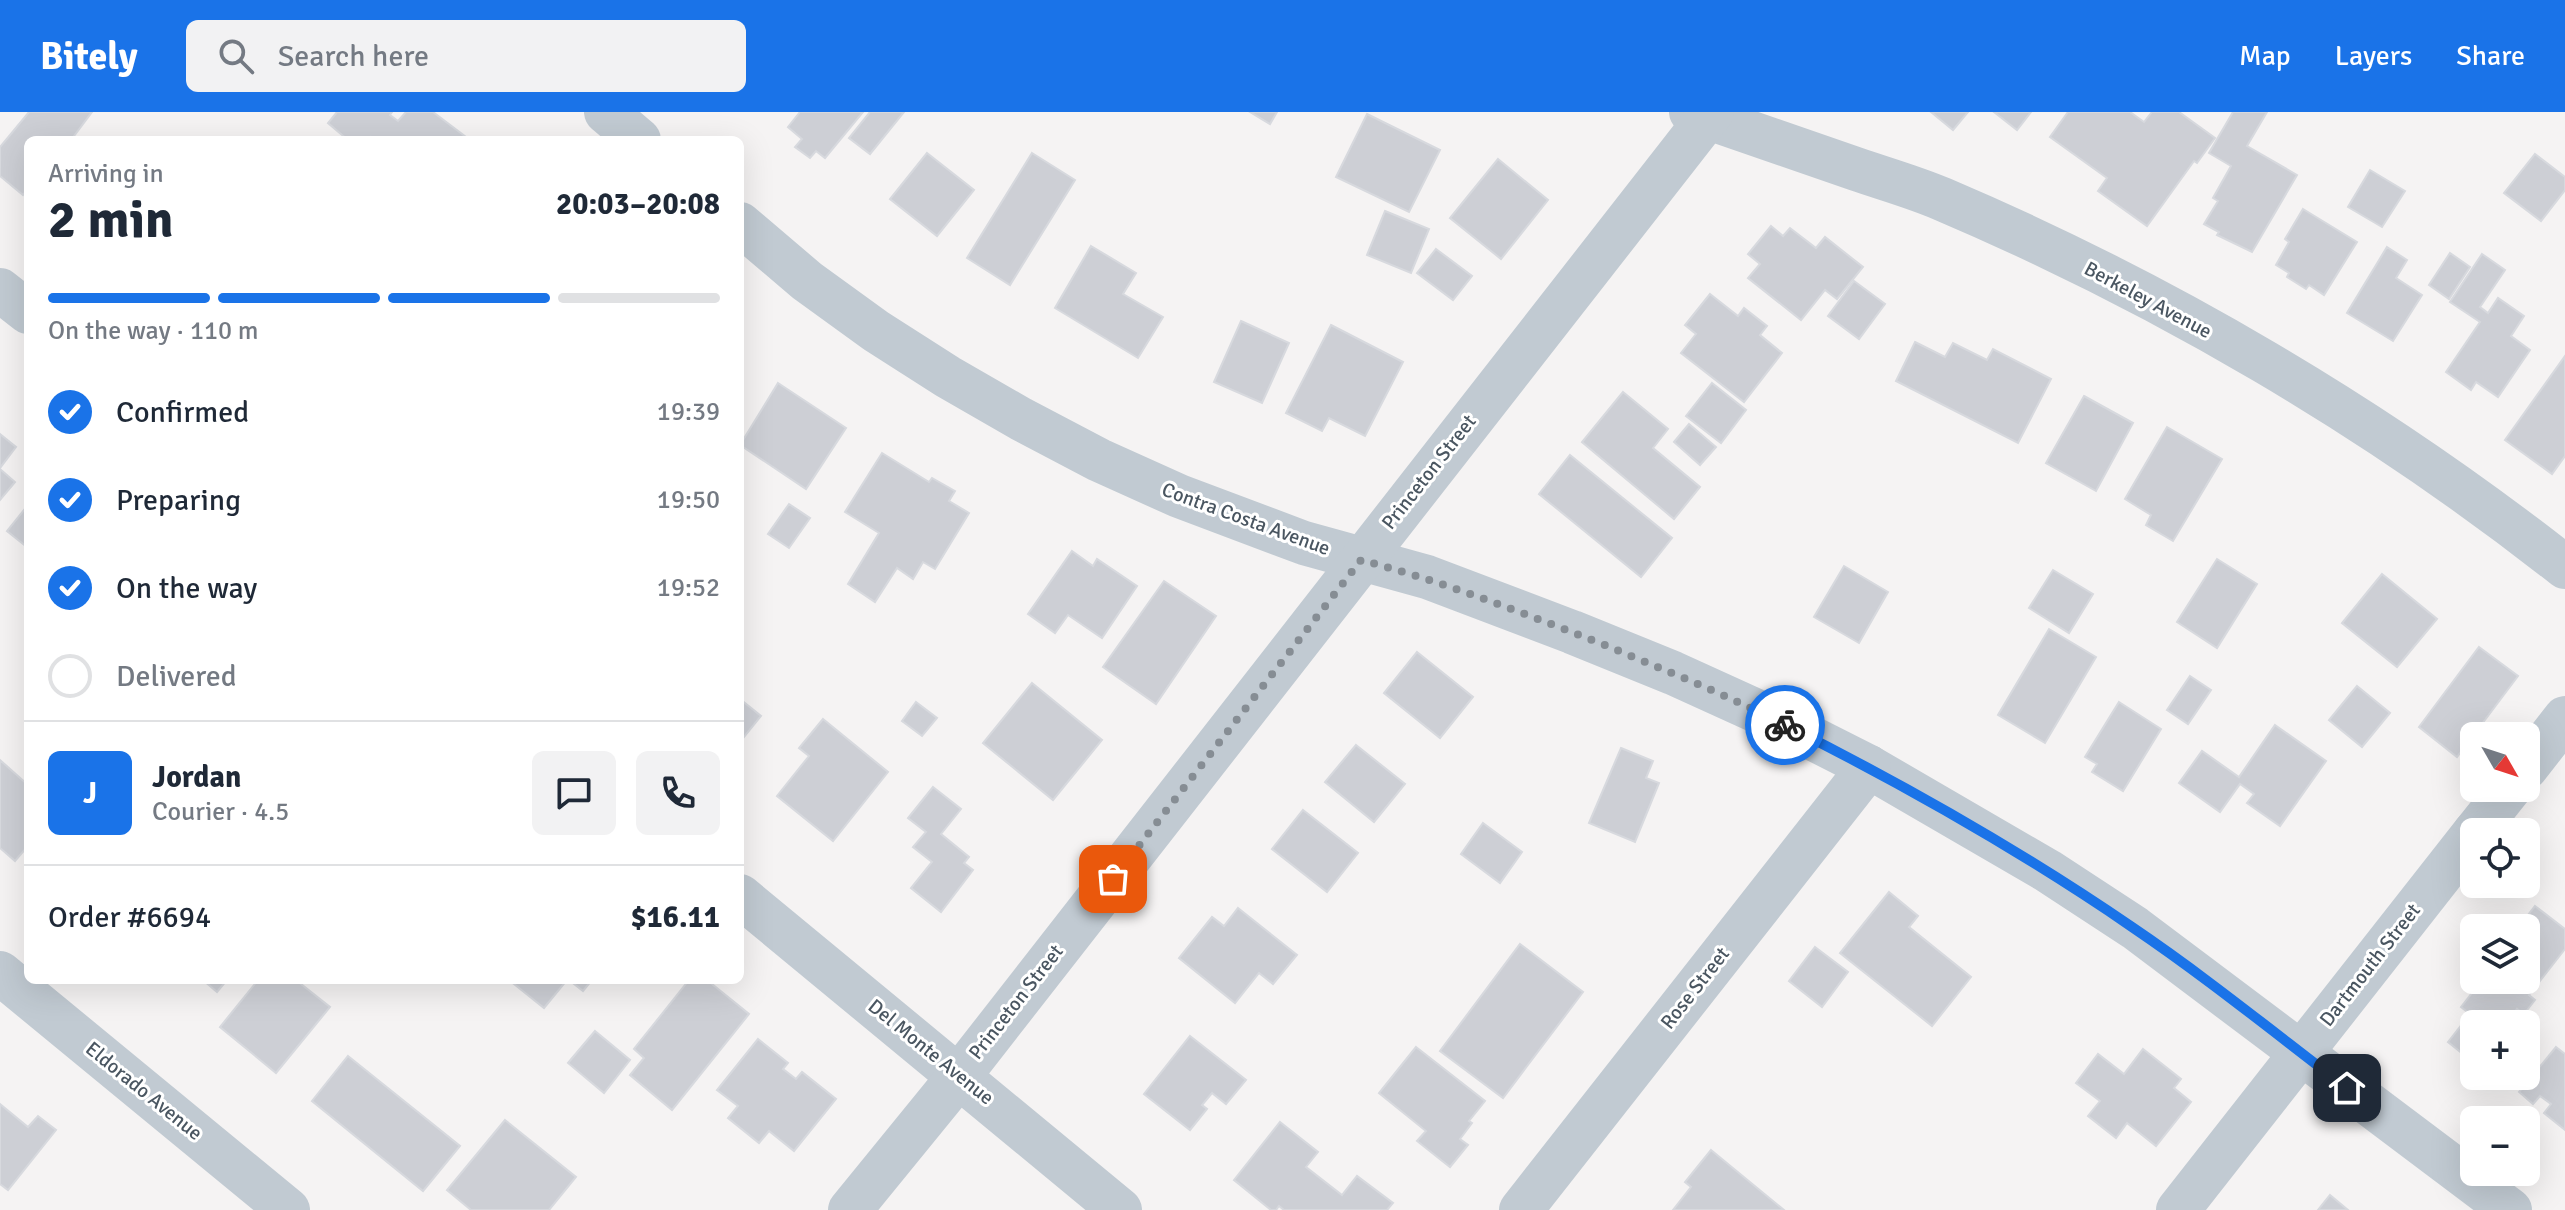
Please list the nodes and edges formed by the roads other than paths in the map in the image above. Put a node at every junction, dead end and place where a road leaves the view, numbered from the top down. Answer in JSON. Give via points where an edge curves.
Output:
{"nodes":[{"id":1,"x":606,"y":112,"type":"edge"},
{"id":2,"x":1704,"y":114,"type":"edge"},
{"id":3,"x":634,"y":136,"type":"edge"},
{"id":4,"x":744,"y":227,"type":"edge"},
{"id":5,"x":0,"y":290,"type":"edge"},
{"id":6,"x":24,"y":309,"type":"edge"},
{"id":7,"x":1361,"y":560,"type":"junction"},
{"id":8,"x":2565,"y":567,"type":"edge"},
{"id":9,"x":2565,"y":718,"type":"edge"},
{"id":10,"x":2540,"y":750,"type":"edge"},
{"id":11,"x":1869,"y":767,"type":"junction"},
{"id":12,"x":2499,"y":802,"type":"edge"},
{"id":13,"x":2486,"y":818,"type":"edge"},
{"id":14,"x":2460,"y":851,"type":"edge"},
{"id":15,"x":744,"y":899,"type":"edge"},
{"id":16,"x":0,"y":973,"type":"edge"},
{"id":17,"x":2300,"y":1053,"type":"junction"},
{"id":18,"x":960,"y":1075,"type":"junction"},
{"id":19,"x":288,"y":1210,"type":"edge"},
{"id":20,"x":850,"y":1210,"type":"edge"},
{"id":21,"x":1120,"y":1210,"type":"edge"},
{"id":22,"x":1521,"y":1210,"type":"edge"},
{"id":23,"x":2178,"y":1210,"type":"edge"},
{"id":24,"x":2510,"y":1210,"type":"edge"}],
"edges":[{"from":1,"to":3,"type":"street"},
{"from":2,"to":7,"type":"street","name":"Princeton Street"},
{"from":2,"to":8,"type":"street","name":"Berkeley Avenue","via":[[1939,198],[2152,300],[2355,418]]},
{"from":4,"to":7,"type":"street","name":"Contra Costa Avenue","via":[[876,331],[1021,419],[1179,496]]},
{"from":5,"to":6,"type":"street"},
{"from":7,"to":11,"type":"street","name":"Contra Costa Avenue","via":[[1427,577],[1659,667]]},
{"from":7,"to":18,"type":"street","name":"Princeton Street"},
{"from":9,"to":10,"type":"street"},
{"from":11,"to":17,"type":"street","name":"Contra Costa Avenue","via":[[2073,887]]},
{"from":11,"to":22,"type":"street","name":"Rose Street"},
{"from":12,"to":13,"type":"street","name":"Dartmouth Street"},
{"from":14,"to":17,"type":"street","name":"Dartmouth Street"},
{"from":15,"to":18,"type":"street","name":"Del Monte Avenue"},
{"from":16,"to":19,"type":"street","name":"Eldorado Avenue"},
{"from":17,"to":23,"type":"street","name":"Dartmouth Street"},
{"from":17,"to":24,"type":"street","name":"Contra Costa Avenue"},
{"from":18,"to":20,"type":"street","name":"Princeton Street"},
{"from":18,"to":21,"type":"street","name":"Del Monte Avenue"}]}
